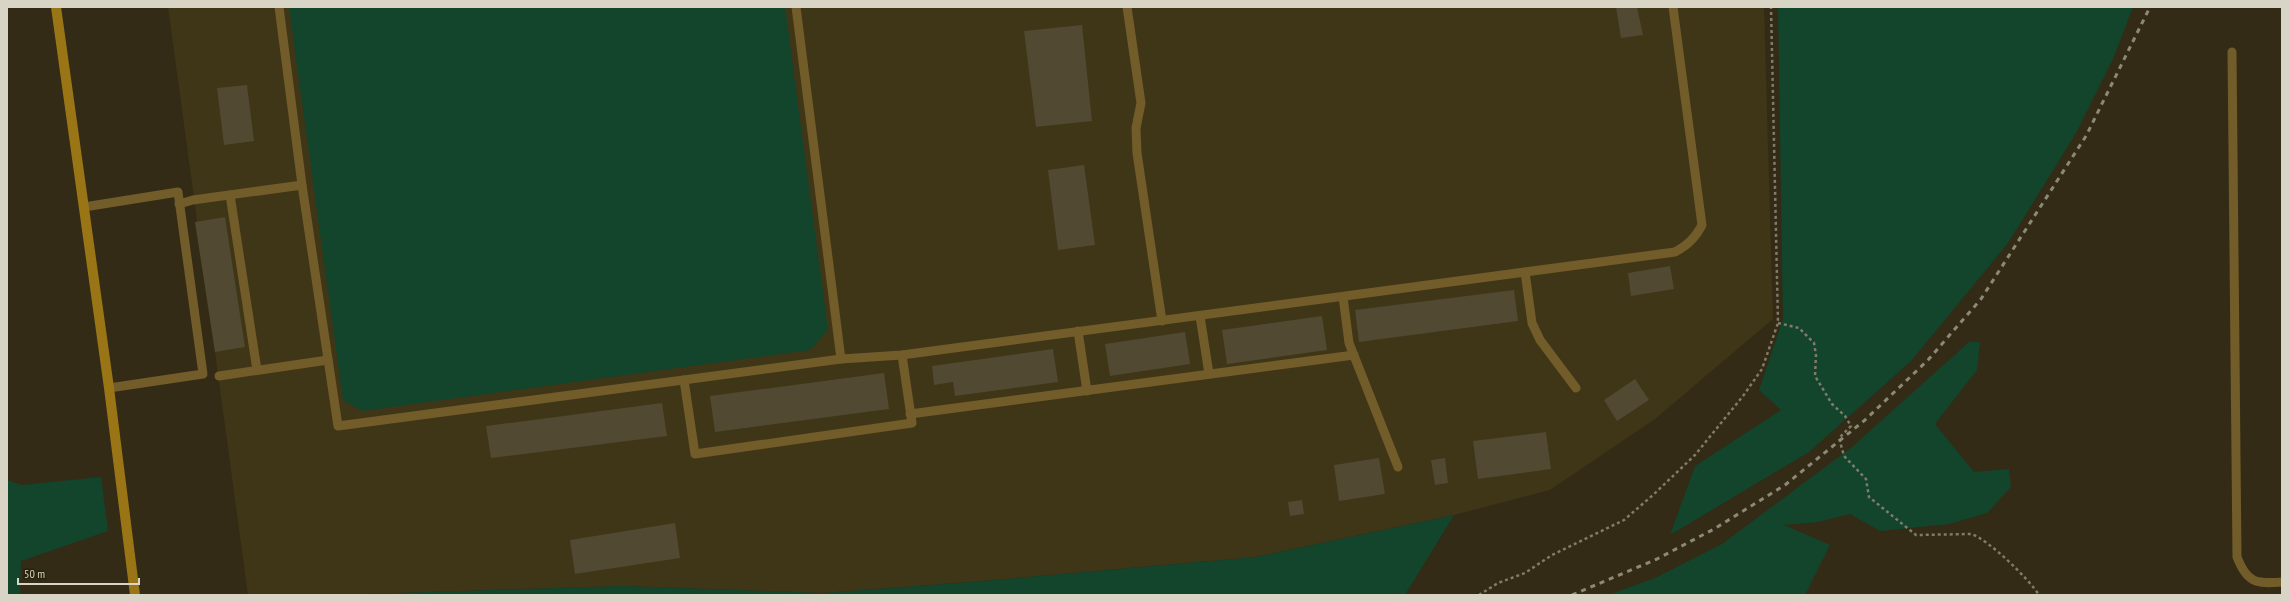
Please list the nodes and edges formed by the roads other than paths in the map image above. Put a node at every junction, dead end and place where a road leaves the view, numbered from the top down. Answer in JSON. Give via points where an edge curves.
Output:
{"nodes":[{"id":1,"x":56,"y":7,"type":"edge"},
{"id":2,"x":279,"y":7,"type":"edge"},
{"id":3,"x":796,"y":7,"type":"edge"},
{"id":4,"x":1127,"y":7,"type":"edge"},
{"id":5,"x":1673,"y":7,"type":"edge"},
{"id":6,"x":2232,"y":52,"type":"dead end"},
{"id":7,"x":302,"y":186,"type":"junction"},
{"id":8,"x":230,"y":195,"type":"junction"},
{"id":9,"x":179,"y":204,"type":"junction"},
{"id":10,"x":84,"y":207,"type":"junction"},
{"id":11,"x":1525,"y":272,"type":"junction"},
{"id":12,"x":1343,"y":297,"type":"junction"},
{"id":13,"x":1200,"y":316,"type":"junction"},
{"id":14,"x":1162,"y":321,"type":"junction"},
{"id":15,"x":1078,"y":332,"type":"junction"},
{"id":16,"x":902,"y":355,"type":"junction"},
{"id":17,"x":1354,"y":355,"type":"junction"},
{"id":18,"x":841,"y":359,"type":"junction"},
{"id":19,"x":328,"y":360,"type":"junction"},
{"id":20,"x":257,"y":370,"type":"junction"},
{"id":21,"x":1209,"y":374,"type":"junction"},
{"id":22,"x":219,"y":376,"type":"dead end"},
{"id":23,"x":684,"y":380,"type":"junction"},
{"id":24,"x":109,"y":388,"type":"junction"},
{"id":25,"x":1576,"y":388,"type":"dead end"},
{"id":26,"x":1087,"y":390,"type":"junction"},
{"id":27,"x":910,"y":414,"type":"junction"},
{"id":28,"x":1398,"y":467,"type":"dead end"},
{"id":29,"x":2282,"y":582,"type":"edge"},
{"id":30,"x":135,"y":595,"type":"edge"}],
"edges":[{"from":1,"to":10,"type":"street"},
{"from":2,"to":7,"type":"lane"},
{"from":3,"to":18,"type":"lane"},
{"from":4,"to":14,"type":"lane","via":[[1141,103],[1136,128],[1137,153]]},
{"from":5,"to":11,"type":"lane","via":[[1702,212],[1702,225],[1697,236],[1675,252]]},
{"from":6,"to":29,"type":"lane","via":[[2237,558],[2244,574],[2260,584]]},
{"from":7,"to":8,"type":"lane"},
{"from":7,"to":19,"type":"lane"},
{"from":8,"to":9,"type":"lane"},
{"from":8,"to":20,"type":"lane"},
{"from":9,"to":10,"type":"lane","via":[[178,192]]},
{"from":9,"to":24,"type":"lane","via":[[202,374]]},
{"from":10,"to":24,"type":"street"},
{"from":11,"to":12,"type":"lane"},
{"from":11,"to":25,"type":"lane","via":[[1532,323],[1540,340]]},
{"from":12,"to":13,"type":"lane"},
{"from":12,"to":17,"type":"lane","via":[[1349,343]]},
{"from":13,"to":14,"type":"lane"},
{"from":13,"to":21,"type":"lane"},
{"from":14,"to":15,"type":"lane"},
{"from":15,"to":16,"type":"lane"},
{"from":15,"to":26,"type":"lane"},
{"from":16,"to":18,"type":"lane"},
{"from":16,"to":27,"type":"lane"},
{"from":17,"to":21,"type":"lane"},
{"from":17,"to":28,"type":"lane"},
{"from":18,"to":23,"type":"lane"},
{"from":19,"to":20,"type":"lane"},
{"from":19,"to":23,"type":"lane","via":[[338,426]]},
{"from":20,"to":22,"type":"lane"},
{"from":21,"to":26,"type":"lane"},
{"from":23,"to":27,"type":"lane","via":[[695,454],[912,423]]},
{"from":24,"to":30,"type":"street"},
{"from":26,"to":27,"type":"lane"}]}
